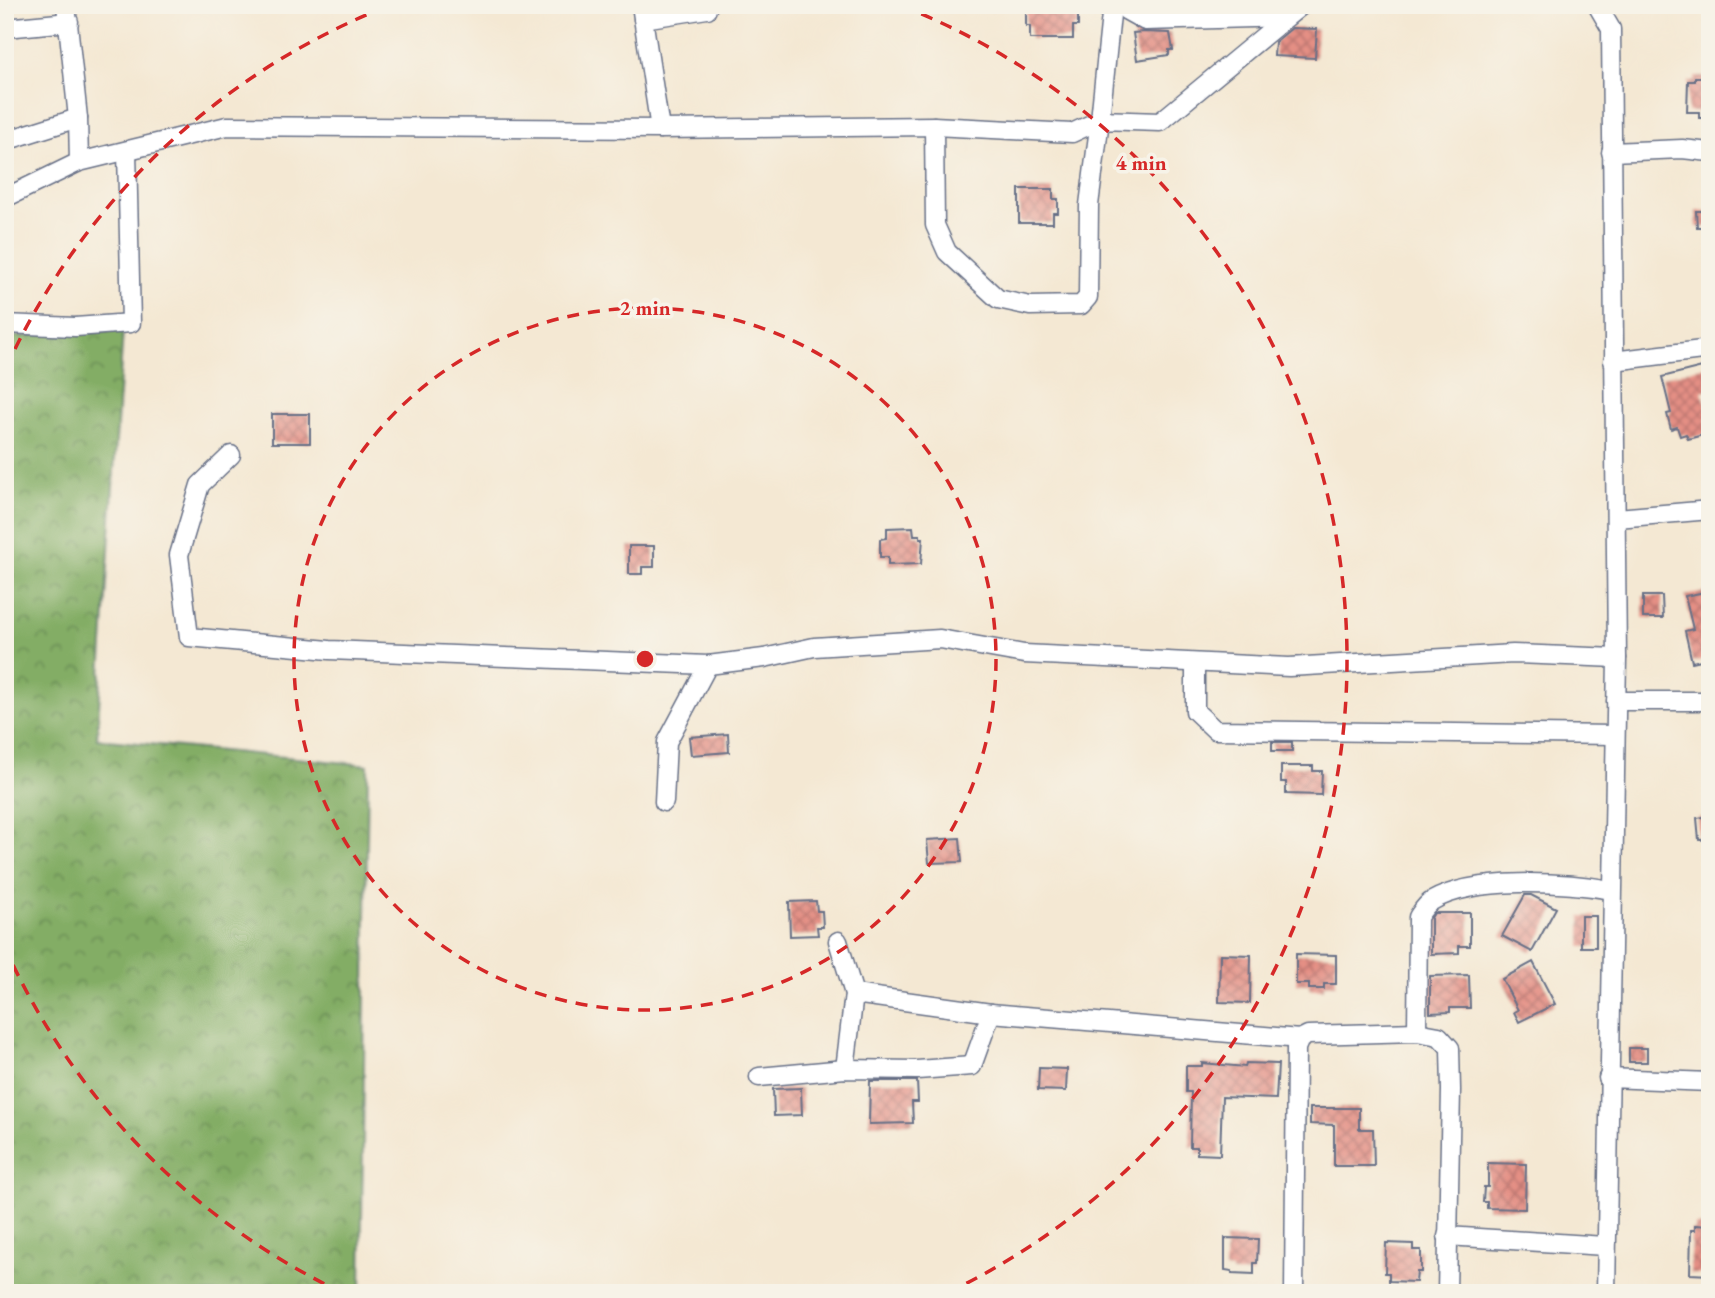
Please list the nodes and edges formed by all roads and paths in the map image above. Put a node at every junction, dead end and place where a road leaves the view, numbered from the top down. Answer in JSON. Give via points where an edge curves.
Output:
{"nodes":[{"id":1,"x":708,"y":5,"type":"edge"},
{"id":2,"x":1112,"y":5,"type":"edge"},
{"id":3,"x":1126,"y":5,"type":"edge"},
{"id":4,"x":1303,"y":5,"type":"edge"},
{"id":5,"x":1597,"y":5,"type":"edge"},
{"id":6,"x":1611,"y":5,"type":"edge"},
{"id":7,"x":642,"y":12,"type":"edge"},
{"id":8,"x":68,"y":14,"type":"edge"},
{"id":9,"x":1287,"y":17,"type":"junction"},
{"id":10,"x":5,"y":28,"type":"edge"},
{"id":11,"x":1611,"y":29,"type":"junction"},
{"id":12,"x":78,"y":118,"type":"junction"},
{"id":13,"x":1100,"y":120,"type":"junction"},
{"id":14,"x":934,"y":126,"type":"junction"},
{"id":15,"x":660,"y":129,"type":"junction"},
{"id":16,"x":5,"y":141,"type":"edge"},
{"id":17,"x":127,"y":151,"type":"junction"},
{"id":18,"x":1611,"y":152,"type":"junction"},
{"id":19,"x":1710,"y":152,"type":"edge"},
{"id":20,"x":79,"y":162,"type":"junction"},
{"id":21,"x":5,"y":198,"type":"edge"},
{"id":22,"x":5,"y":324,"type":"edge"},
{"id":23,"x":1710,"y":349,"type":"edge"},
{"id":24,"x":1613,"y":361,"type":"junction"},
{"id":25,"x":231,"y":456,"type":"dead end"},
{"id":26,"x":1710,"y":510,"type":"edge"},
{"id":27,"x":1617,"y":518,"type":"junction"},
{"id":28,"x":1617,"y":658,"type":"junction"},
{"id":29,"x":1195,"y":663,"type":"junction"},
{"id":30,"x":708,"y":665,"type":"junction"},
{"id":31,"x":1616,"y":701,"type":"junction"},
{"id":32,"x":1710,"y":701,"type":"edge"},
{"id":33,"x":1615,"y":735,"type":"junction"},
{"id":34,"x":664,"y":802,"type":"dead end"},
{"id":35,"x":1612,"y":890,"type":"junction"},
{"id":36,"x":838,"y":941,"type":"dead end"},
{"id":37,"x":854,"y":994,"type":"junction"},
{"id":38,"x":991,"y":1013,"type":"junction"},
{"id":39,"x":1417,"y":1032,"type":"junction"},
{"id":40,"x":1300,"y":1039,"type":"junction"},
{"id":41,"x":845,"y":1069,"type":"junction"},
{"id":42,"x":759,"y":1077,"type":"dead end"},
{"id":43,"x":1608,"y":1078,"type":"junction"},
{"id":44,"x":1710,"y":1082,"type":"edge"},
{"id":45,"x":1447,"y":1236,"type":"junction"},
{"id":46,"x":1605,"y":1246,"type":"junction"},
{"id":47,"x":1294,"y":1293,"type":"edge"},
{"id":48,"x":1447,"y":1293,"type":"edge"},
{"id":49,"x":1606,"y":1293,"type":"edge"}],
"edges":[{"from":1,"to":7,"type":"street","via":[[707,9]]},
{"from":2,"to":13,"type":"street"},
{"from":3,"to":9,"type":"street","via":[[1127,11],[1145,20]]},
{"from":4,"to":9,"type":"street"},
{"from":5,"to":11,"type":"street"},
{"from":6,"to":11,"type":"street"},
{"from":7,"to":15,"type":"street"},
{"from":8,"to":10,"type":"street"},
{"from":8,"to":12,"type":"street"},
{"from":9,"to":13,"type":"street","via":[[1160,122]]},
{"from":11,"to":18,"type":"street"},
{"from":12,"to":16,"type":"street"},
{"from":12,"to":20,"type":"street"},
{"from":13,"to":14,"type":"street","via":[[1072,133]]},
{"from":13,"to":14,"type":"street","via":[[1089,205],[1088,298],[1080,306],[1030,306],[998,299],[947,252],[935,225]]},
{"from":14,"to":15,"type":"street"},
{"from":15,"to":17,"type":"street","via":[[227,126]]},
{"from":17,"to":20,"type":"street"},
{"from":17,"to":22,"type":"street","via":[[131,323],[75,327]]},
{"from":18,"to":19,"type":"street"},
{"from":18,"to":24,"type":"street"},
{"from":20,"to":21,"type":"street"},
{"from":23,"to":24,"type":"street"},
{"from":24,"to":27,"type":"street"},
{"from":25,"to":30,"type":"street","via":[[200,485],[179,555],[190,637],[329,650]]},
{"from":26,"to":27,"type":"street"},
{"from":27,"to":28,"type":"street"},
{"from":28,"to":29,"type":"street","via":[[1513,654],[1289,667]]},
{"from":28,"to":31,"type":"street"},
{"from":29,"to":30,"type":"street","via":[[1024,654],[940,639],[814,648]]},
{"from":29,"to":33,"type":"street","via":[[1195,711],[1215,730]]},
{"from":30,"to":34,"type":"street","via":[[667,742]]},
{"from":31,"to":32,"type":"street"},
{"from":31,"to":33,"type":"street"},
{"from":33,"to":35,"type":"street"},
{"from":35,"to":39,"type":"street","via":[[1572,883],[1480,886],[1429,902],[1418,917]]},
{"from":35,"to":43,"type":"street"},
{"from":36,"to":37,"type":"street"},
{"from":37,"to":38,"type":"street"},
{"from":37,"to":41,"type":"street"},
{"from":38,"to":40,"type":"street"},
{"from":38,"to":41,"type":"street","via":[[972,1066]]},
{"from":39,"to":40,"type":"street","via":[[1308,1035]]},
{"from":39,"to":45,"type":"street","via":[[1439,1036],[1450,1048]]},
{"from":40,"to":47,"type":"street","via":[[1296,1048]]},
{"from":41,"to":42,"type":"street"},
{"from":43,"to":44,"type":"street"},
{"from":43,"to":46,"type":"street"},
{"from":45,"to":46,"type":"street"},
{"from":45,"to":48,"type":"street"},
{"from":46,"to":49,"type":"street"}]}
